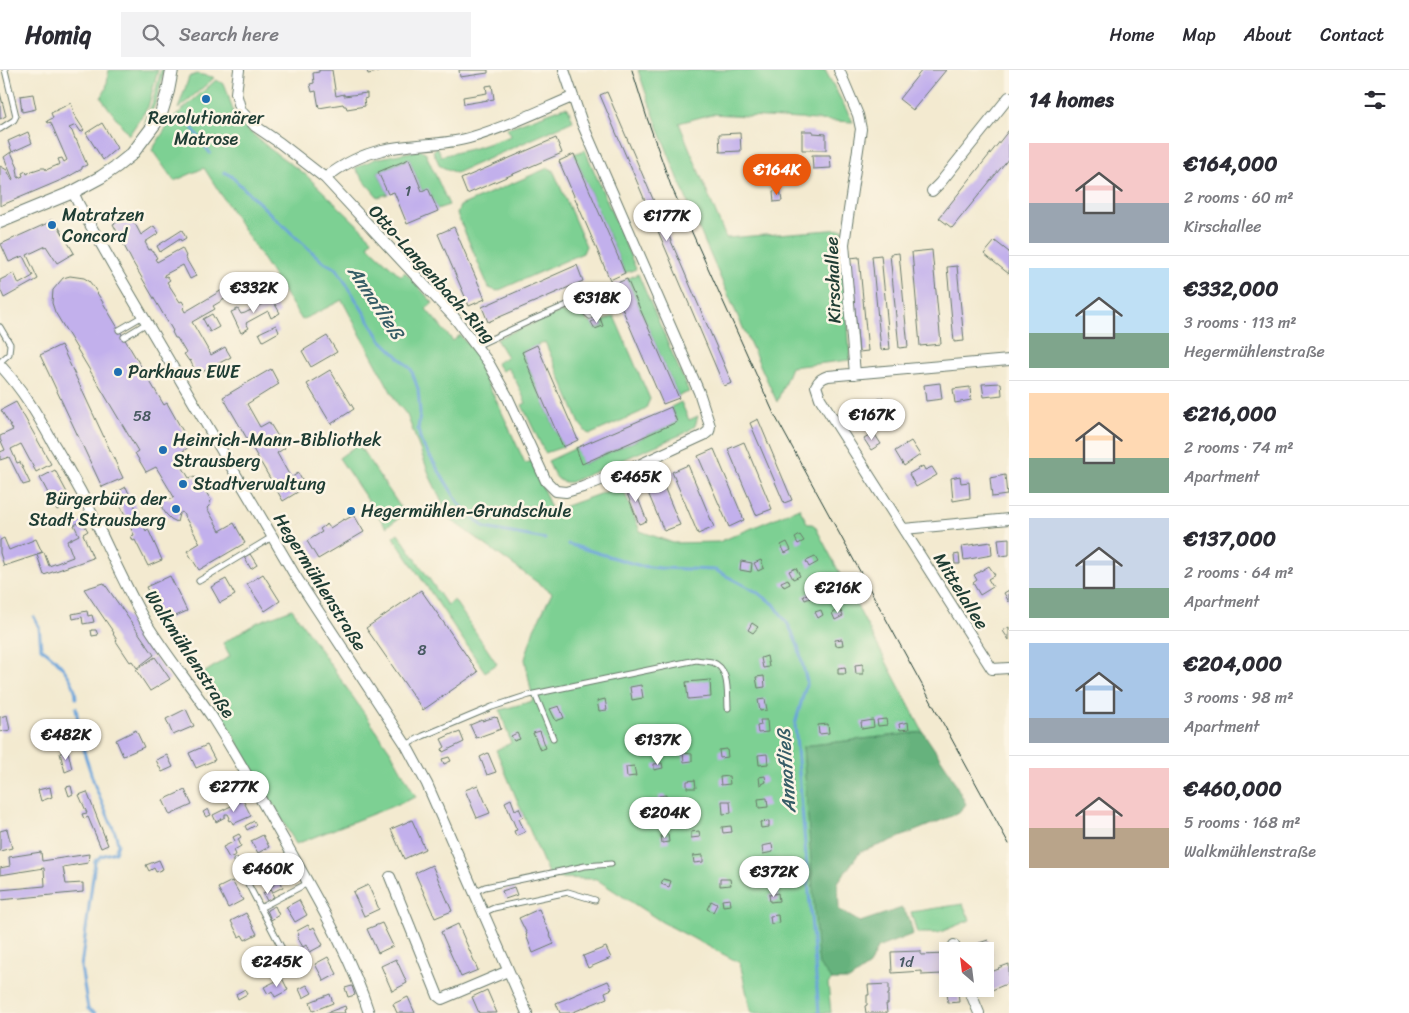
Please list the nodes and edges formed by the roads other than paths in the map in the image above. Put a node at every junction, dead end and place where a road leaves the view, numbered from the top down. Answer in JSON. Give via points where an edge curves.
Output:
{"nodes":[{"id":1,"x":5,"y":70,"type":"edge"},
{"id":2,"x":172,"y":70,"type":"edge"},
{"id":3,"x":564,"y":70,"type":"edge"},
{"id":4,"x":839,"y":70,"type":"edge"},
{"id":5,"x":235,"y":71,"type":"edge"},
{"id":6,"x":572,"y":97,"type":"junction"},
{"id":7,"x":1009,"y":97,"type":"edge"},
{"id":8,"x":0,"y":129,"type":"edge"},
{"id":9,"x":324,"y":178,"type":"junction"},
{"id":10,"x":932,"y":191,"type":"dead end"},
{"id":11,"x":73,"y":192,"type":"junction"},
{"id":12,"x":0,"y":222,"type":"edge"},
{"id":13,"x":590,"y":316,"type":"dead end"},
{"id":14,"x":145,"y":320,"type":"junction"},
{"id":15,"x":0,"y":327,"type":"edge"},
{"id":16,"x":120,"y":330,"type":"dead end"},
{"id":17,"x":124,"y":337,"type":"dead end"},
{"id":18,"x":475,"y":346,"type":"junction"},
{"id":19,"x":1009,"y":360,"type":"edge"},
{"id":20,"x":0,"y":364,"type":"edge"},
{"id":21,"x":855,"y":374,"type":"junction"},
{"id":22,"x":1009,"y":519,"type":"edge"},
{"id":23,"x":904,"y":529,"type":"junction"},
{"id":24,"x":272,"y":537,"type":"junction"},
{"id":25,"x":199,"y":581,"type":"dead end"},
{"id":26,"x":1009,"y":668,"type":"edge"},
{"id":27,"x":535,"y":694,"type":"junction"},
{"id":28,"x":728,"y":708,"type":"dead end"},
{"id":29,"x":553,"y":738,"type":"dead end"},
{"id":30,"x":406,"y":745,"type":"junction"},
{"id":31,"x":236,"y":862,"type":"dead end"},
{"id":32,"x":611,"y":864,"type":"dead end"},
{"id":33,"x":390,"y":877,"type":"dead end"},
{"id":34,"x":308,"y":883,"type":"junction"},
{"id":35,"x":473,"y":892,"type":"junction"},
{"id":36,"x":595,"y":900,"type":"dead end"},
{"id":37,"x":260,"y":908,"type":"junction"},
{"id":38,"x":482,"y":913,"type":"junction"},
{"id":39,"x":290,"y":964,"type":"dead end"},
{"id":40,"x":508,"y":971,"type":"junction"},
{"id":41,"x":973,"y":998,"type":"edge"},
{"id":42,"x":369,"y":1013,"type":"edge"},
{"id":43,"x":527,"y":1013,"type":"edge"},
{"id":44,"x":979,"y":1013,"type":"edge"}],
"edges":[{"from":1,"to":8,"type":"lane","via":[[16,116]]},
{"from":2,"to":11,"type":"street","via":[[160,117],[132,154],[101,177]]},
{"from":3,"to":6,"type":"street"},
{"from":4,"to":21,"type":"street","name":"Kirschallee","via":[[861,129],[844,244]]},
{"from":5,"to":9,"type":"street","name":"Otto-Langenbach-Ring","via":[[241,111],[255,126]]},
{"from":6,"to":9,"type":"street","via":[[469,138],[383,150],[356,158]]},
{"from":6,"to":18,"type":"street","name":"Otto-Langenbach-Ring","via":[[698,392],[709,421],[709,431],[592,484],[566,492],[556,491],[546,481],[492,368]]},
{"from":7,"to":10,"type":"street"},
{"from":9,"to":18,"type":"street","name":"Otto-Langenbach-Ring","via":[[454,317]]},
{"from":11,"to":12,"type":"street"},
{"from":11,"to":14,"type":"street","name":"Hegermühlenstraße"},
{"from":13,"to":18,"type":"lane","via":[[574,302]]},
{"from":14,"to":16,"type":"lane"},
{"from":14,"to":17,"type":"lane"},
{"from":14,"to":24,"type":"street","name":"Hegermühlenstraße"},
{"from":15,"to":20,"type":"lane","via":[[10,344],[9,354]]},
{"from":19,"to":21,"type":"street"},
{"from":20,"to":34,"type":"street","name":"Walkmühlenstraße","via":[[39,417],[145,620],[212,716]]},
{"from":21,"to":23,"type":"street","name":"Mittelallee","via":[[822,378],[816,386],[820,398]]},
{"from":22,"to":23,"type":"street","name":"Mittelallee"},
{"from":23,"to":26,"type":"street","name":"Mittelallee","via":[[992,669]]},
{"from":24,"to":25,"type":"lane"},
{"from":24,"to":30,"type":"street","name":"Hegermühlenstraße"},
{"from":27,"to":28,"type":"lane","via":[[696,660],[713,662],[721,670],[727,681]]},
{"from":27,"to":29,"type":"lane"},
{"from":27,"to":30,"type":"lane","via":[[492,708]]},
{"from":30,"to":35,"type":"street","name":"Hegermühlenstraße","via":[[427,784]]},
{"from":31,"to":37,"type":"lane"},
{"from":32,"to":35,"type":"lane","via":[[585,866]]},
{"from":33,"to":40,"type":"street","via":[[438,996],[442,999]]},
{"from":34,"to":37,"type":"lane"},
{"from":34,"to":42,"type":"street","name":"Walkmühlenstraße","via":[[346,953]]},
{"from":35,"to":38,"type":"street","name":"Hegermühlenstraße"},
{"from":36,"to":38,"type":"lane","via":[[568,892]]},
{"from":37,"to":39,"type":"lane"},
{"from":38,"to":40,"type":"street","name":"Hegermühlenstraße"},
{"from":40,"to":43,"type":"street","name":"Hegermühlenstraße"},
{"from":41,"to":44,"type":"street"}]}
